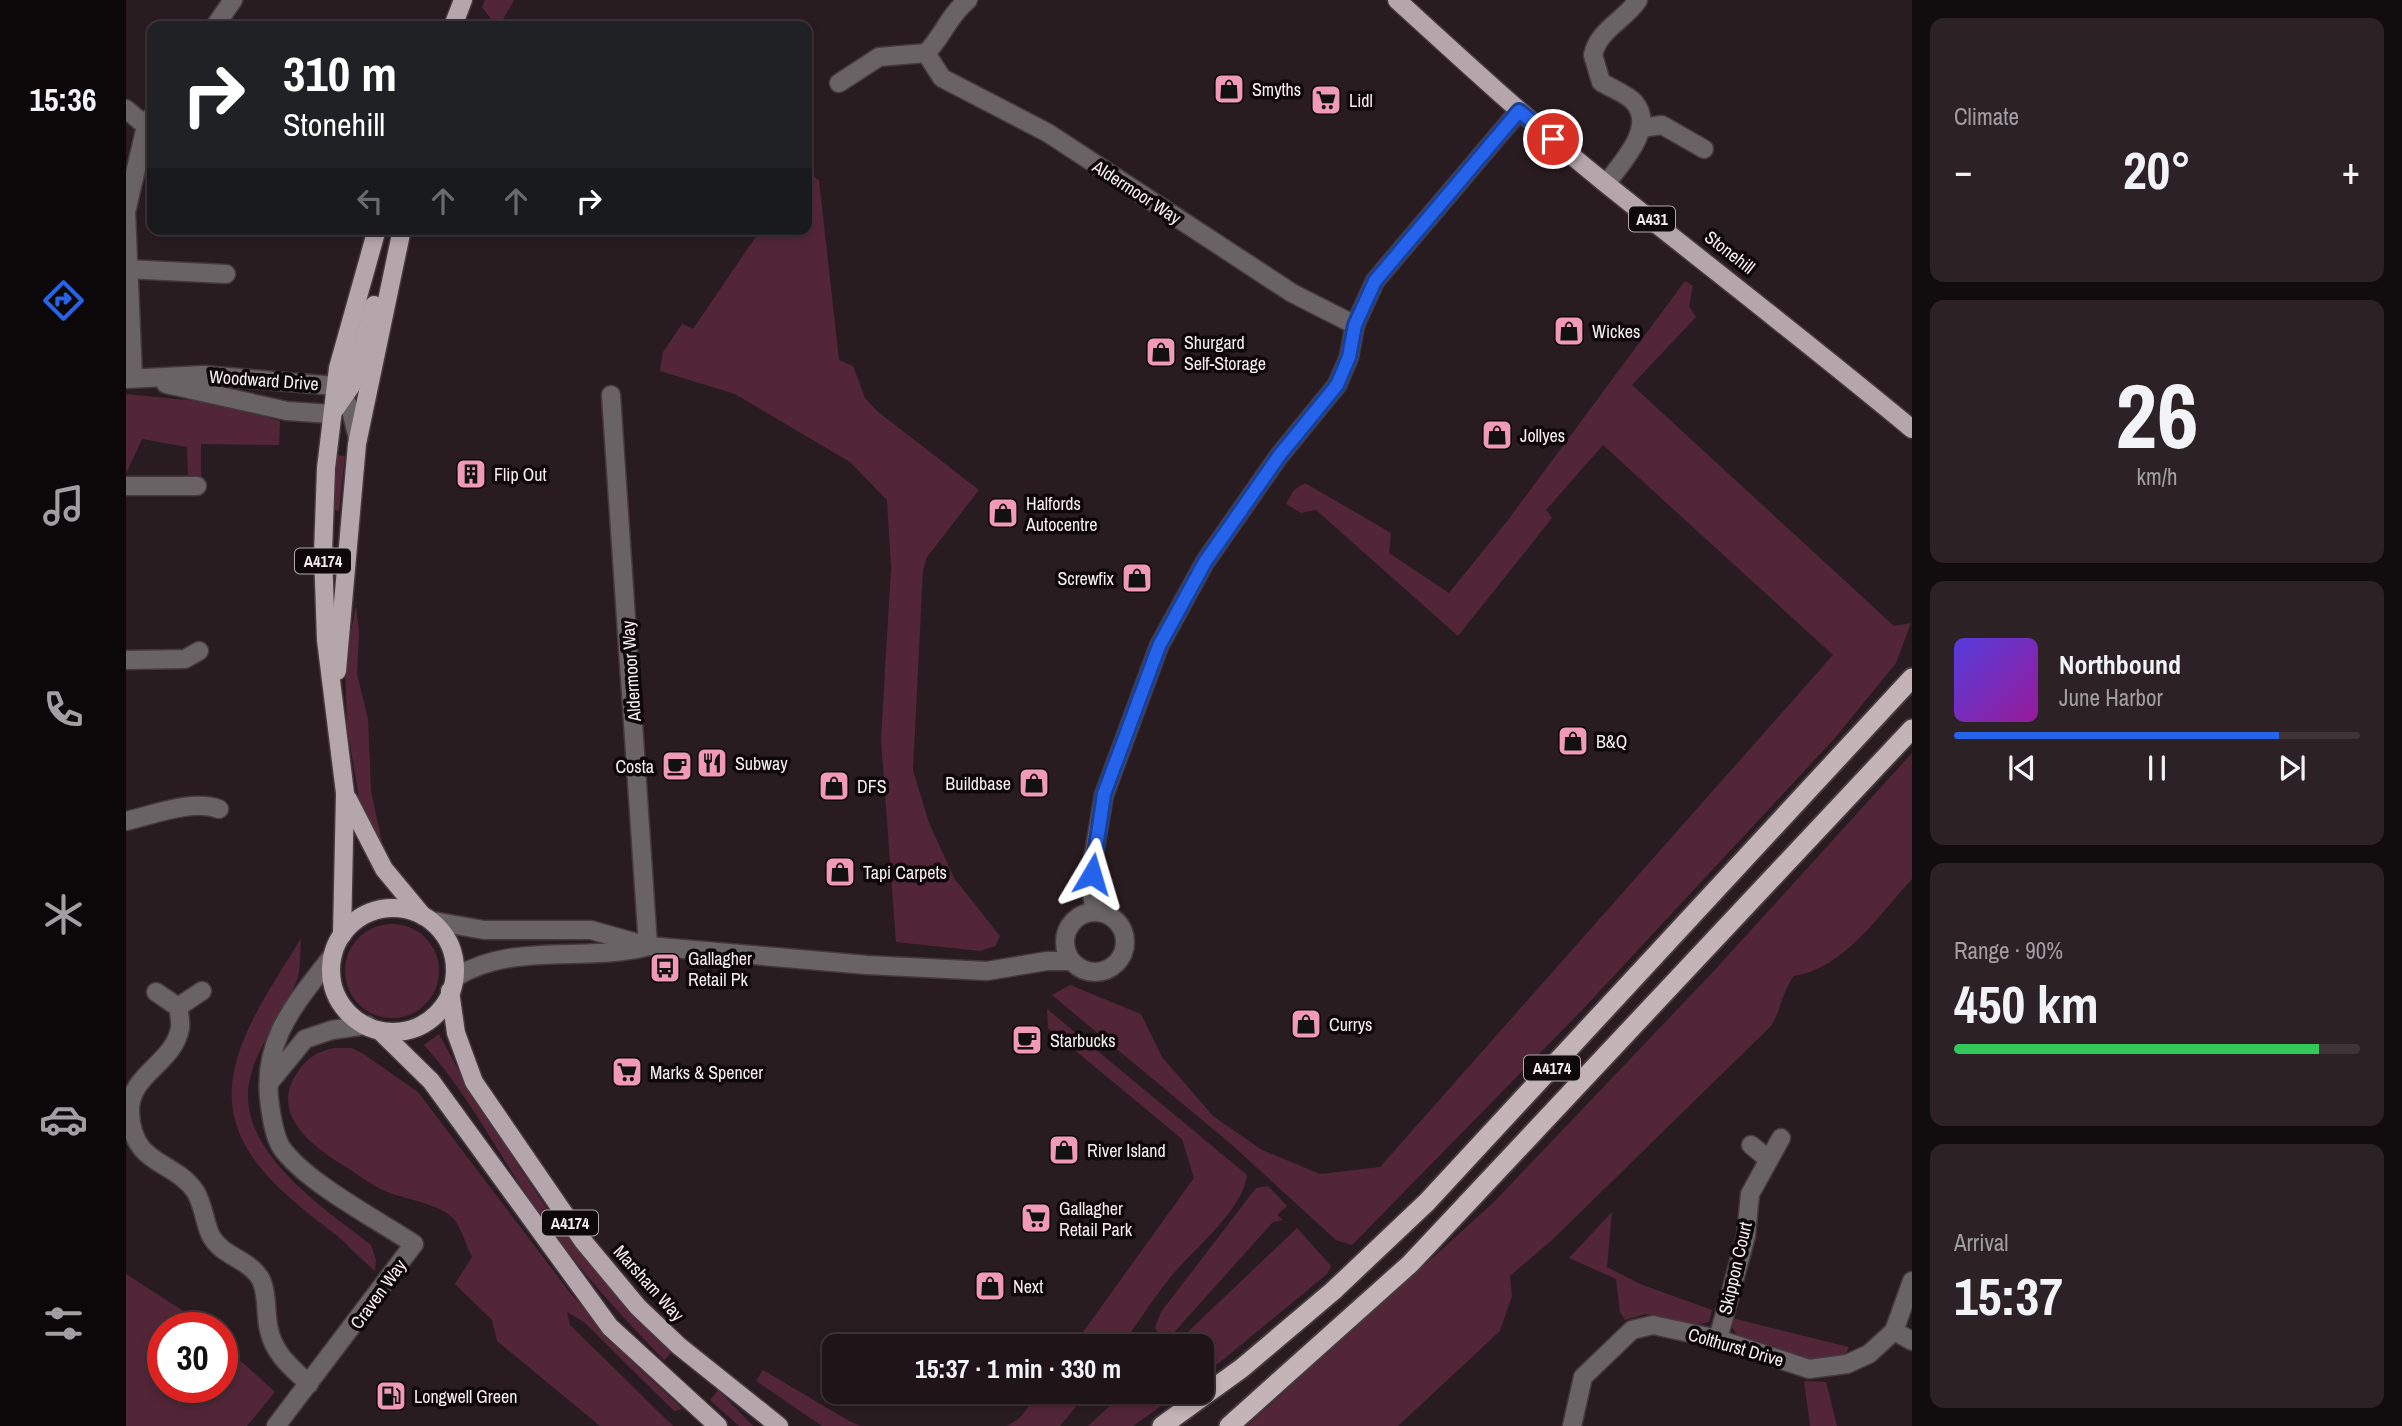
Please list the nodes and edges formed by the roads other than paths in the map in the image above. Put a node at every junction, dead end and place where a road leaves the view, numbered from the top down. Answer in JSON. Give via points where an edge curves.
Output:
{"nodes":[{"id":1,"x":233,"y":0,"type":"edge"},
{"id":2,"x":463,"y":0,"type":"edge"},
{"id":3,"x":968,"y":0,"type":"edge"},
{"id":4,"x":1397,"y":0,"type":"edge"},
{"id":5,"x":1638,"y":0,"type":"edge"},
{"id":6,"x":218,"y":21,"type":"edge"},
{"id":7,"x":455,"y":21,"type":"edge"},
{"id":8,"x":926,"y":53,"type":"junction"},
{"id":9,"x":839,"y":83,"type":"dead end"},
{"id":10,"x":126,"y":109,"type":"edge"},
{"id":11,"x":1519,"y":111,"type":"junction"},
{"id":12,"x":147,"y":120,"type":"edge"},
{"id":13,"x":1641,"y":128,"type":"junction"},
{"id":14,"x":147,"y":129,"type":"edge"},
{"id":15,"x":1704,"y":149,"type":"dead end"},
{"id":16,"x":1606,"y":184,"type":"junction"},
{"id":17,"x":126,"y":212,"type":"edge"},
{"id":18,"x":375,"y":235,"type":"edge"},
{"id":19,"x":400,"y":235,"type":"edge"},
{"id":20,"x":401,"y":235,"type":"edge"},
{"id":21,"x":126,"y":269,"type":"edge"},
{"id":22,"x":226,"y":274,"type":"dead end"},
{"id":23,"x":1355,"y":325,"type":"junction"},
{"id":24,"x":130,"y":378,"type":"edge"},
{"id":25,"x":339,"y":391,"type":"junction"},
{"id":26,"x":611,"y":395,"type":"dead end"},
{"id":27,"x":331,"y":414,"type":"junction"},
{"id":28,"x":1912,"y":429,"type":"edge"},
{"id":29,"x":358,"y":439,"type":"junction"},
{"id":30,"x":126,"y":486,"type":"edge"},
{"id":31,"x":197,"y":486,"type":"dead end"},
{"id":32,"x":199,"y":651,"type":"dead end"},
{"id":33,"x":126,"y":660,"type":"edge"},
{"id":34,"x":1912,"y":678,"type":"edge"},
{"id":35,"x":335,"y":706,"type":"junction"},
{"id":36,"x":1912,"y":729,"type":"edge"},
{"id":37,"x":345,"y":793,"type":"junction"},
{"id":38,"x":219,"y":809,"type":"dead end"},
{"id":39,"x":126,"y":821,"type":"edge"},
{"id":40,"x":1096,"y":912,"type":"junction"},
{"id":41,"x":428,"y":918,"type":"junction"},
{"id":42,"x":342,"y":935,"type":"junction"},
{"id":43,"x":648,"y":946,"type":"junction"},
{"id":44,"x":333,"y":955,"type":"junction"},
{"id":45,"x":1070,"y":961,"type":"junction"},
{"id":46,"x":453,"y":984,"type":"junction"},
{"id":47,"x":202,"y":991,"type":"dead end"},
{"id":48,"x":156,"y":992,"type":"dead end"},
{"id":49,"x":178,"y":1007,"type":"junction"},
{"id":50,"x":373,"y":1028,"type":"junction"},
{"id":51,"x":269,"y":1083,"type":"junction"},
{"id":52,"x":128,"y":1097,"type":"edge"},
{"id":53,"x":1781,"y":1138,"type":"dead end"},
{"id":54,"x":1751,"y":1145,"type":"dead end"},
{"id":55,"x":1768,"y":1158,"type":"junction"},
{"id":56,"x":1912,"y":1281,"type":"edge"},
{"id":57,"x":1894,"y":1331,"type":"junction"},
{"id":58,"x":1718,"y":1339,"type":"junction"},
{"id":59,"x":1912,"y":1341,"type":"edge"},
{"id":60,"x":309,"y":1384,"type":"junction"},
{"id":61,"x":276,"y":1426,"type":"edge"},
{"id":62,"x":718,"y":1426,"type":"edge"},
{"id":63,"x":779,"y":1426,"type":"edge"},
{"id":64,"x":1162,"y":1426,"type":"edge"},
{"id":65,"x":1230,"y":1426,"type":"edge"},
{"id":66,"x":1571,"y":1426,"type":"edge"}],
"edges":[{"from":1,"to":6,"type":"street"},
{"from":2,"to":7,"type":"main road"},
{"from":3,"to":8,"type":"street","via":[[953,12],[939,40]]},
{"from":4,"to":11,"type":"main road","number":"A431"},
{"from":5,"to":13,"type":"street","via":[[1631,12],[1602,35],[1593,55],[1601,82],[1634,102]]},
{"from":8,"to":9,"type":"street","via":[[879,58]]},
{"from":8,"to":23,"type":"street","name":"Aldermoor Way","via":[[942,78],[1048,133],[1292,293]]},
{"from":10,"to":12,"type":"street"},
{"from":11,"to":16,"type":"main road","name":"Stonehill","number":"A431"},
{"from":11,"to":23,"type":"street","via":[[1375,281]]},
{"from":13,"to":15,"type":"street","via":[[1662,125]]},
{"from":13,"to":16,"type":"street"},
{"from":14,"to":17,"type":"street"},
{"from":16,"to":28,"type":"main road","name":"Stonehill","number":"A431"},
{"from":17,"to":21,"type":"street"},
{"from":18,"to":25,"type":"main road","number":"A4174","via":[[341,355]]},
{"from":19,"to":25,"type":"main road","number":"A4174","via":[[374,303],[359,366]]},
{"from":20,"to":29,"type":"main road","number":"A4174"},
{"from":21,"to":22,"type":"street"},
{"from":21,"to":24,"type":"street"},
{"from":23,"to":40,"type":"street","via":[[1337,385],[1279,456],[1205,562],[1159,646],[1104,794],[1091,888]]},
{"from":24,"to":25,"type":"street","name":"Woodward Drive","via":[[203,375]]},
{"from":24,"to":27,"type":"street","name":"Woodward Drive","via":[[287,411]]},
{"from":25,"to":27,"type":"main road","number":"A4174"},
{"from":25,"to":29,"type":"street","name":"Woodward Drive","via":[[351,410]]},
{"from":26,"to":43,"type":"street","name":"Aldermoor Way"},
{"from":27,"to":35,"type":"main road","number":"A4174","via":[[323,553],[326,640]]},
{"from":29,"to":35,"type":"main road","number":"A4174"},
{"from":30,"to":31,"type":"street"},
{"from":32,"to":33,"type":"street","via":[[185,659]]},
{"from":34,"to":64,"type":"highway","number":"A4174","via":[[1427,1202],[1242,1368]]},
{"from":35,"to":37,"type":"main road","number":"A4174"},
{"from":36,"to":65,"type":"highway","number":"A4174","via":[[1410,1264]]},
{"from":37,"to":41,"type":"main road","number":"A4174","via":[[384,869]]},
{"from":37,"to":42,"type":"main road","number":"A4174"},
{"from":38,"to":39,"type":"street","via":[[188,807]]},
{"from":40,"to":45,"type":"street","via":[[1081,915],[1069,926],[1065,950]]},
{"from":40,"to":45,"type":"street","via":[[1118,921],[1125,933],[1119,962],[1097,973]]},
{"from":41,"to":42,"type":"main road","number":"A4174","via":[[408,910],[375,910]]},
{"from":41,"to":43,"type":"street","via":[[484,930],[591,930]]},
{"from":41,"to":46,"type":"main road","number":"A4174","via":[[443,932],[454,956]]},
{"from":42,"to":44,"type":"main road","number":"A4174"},
{"from":43,"to":45,"type":"street","via":[[987,971]]},
{"from":43,"to":46,"type":"street","via":[[620,953],[536,954],[490,962]]},
{"from":44,"to":50,"type":"main road","number":"A4174","via":[[331,974],[337,995],[349,1013]]},
{"from":44,"to":51,"type":"street","name":"Craven Way","via":[[278,1033],[268,1062]]},
{"from":46,"to":50,"type":"main road","via":[[445,1005],[431,1020],[402,1031]]},
{"from":46,"to":63,"type":"main road","name":"Marsham Way","number":"A4174","via":[[456,1033],[474,1082],[583,1241],[638,1307],[679,1346]]},
{"from":47,"to":49,"type":"street"},
{"from":48,"to":49,"type":"street"},
{"from":49,"to":52,"type":"street","via":[[180,1028],[168,1053]]},
{"from":50,"to":51,"type":"street","via":[[332,1030],[305,1039]]},
{"from":50,"to":62,"type":"main road","number":"A4174","via":[[431,1081],[610,1327]]},
{"from":51,"to":60,"type":"street","name":"Craven Way","via":[[273,1123],[281,1146],[315,1179],[414,1244]]},
{"from":52,"to":60,"type":"street","via":[[139,1146],[152,1161],[194,1190],[211,1237],[261,1280],[278,1354]]},
{"from":53,"to":55,"type":"street","name":"Skippon Court"},
{"from":54,"to":55,"type":"street"},
{"from":55,"to":58,"type":"street","name":"Skippon Court","via":[[1749,1194],[1746,1236]]},
{"from":56,"to":57,"type":"street","name":"Colthurst Drive"},
{"from":57,"to":58,"type":"street","name":"Colthurst Drive","via":[[1869,1354],[1847,1364],[1809,1369]]},
{"from":57,"to":59,"type":"street"},
{"from":58,"to":66,"type":"street","name":"Colthurst Drive","via":[[1653,1325],[1632,1330],[1583,1377]]},
{"from":60,"to":61,"type":"street","name":"Craven Way"}]}
